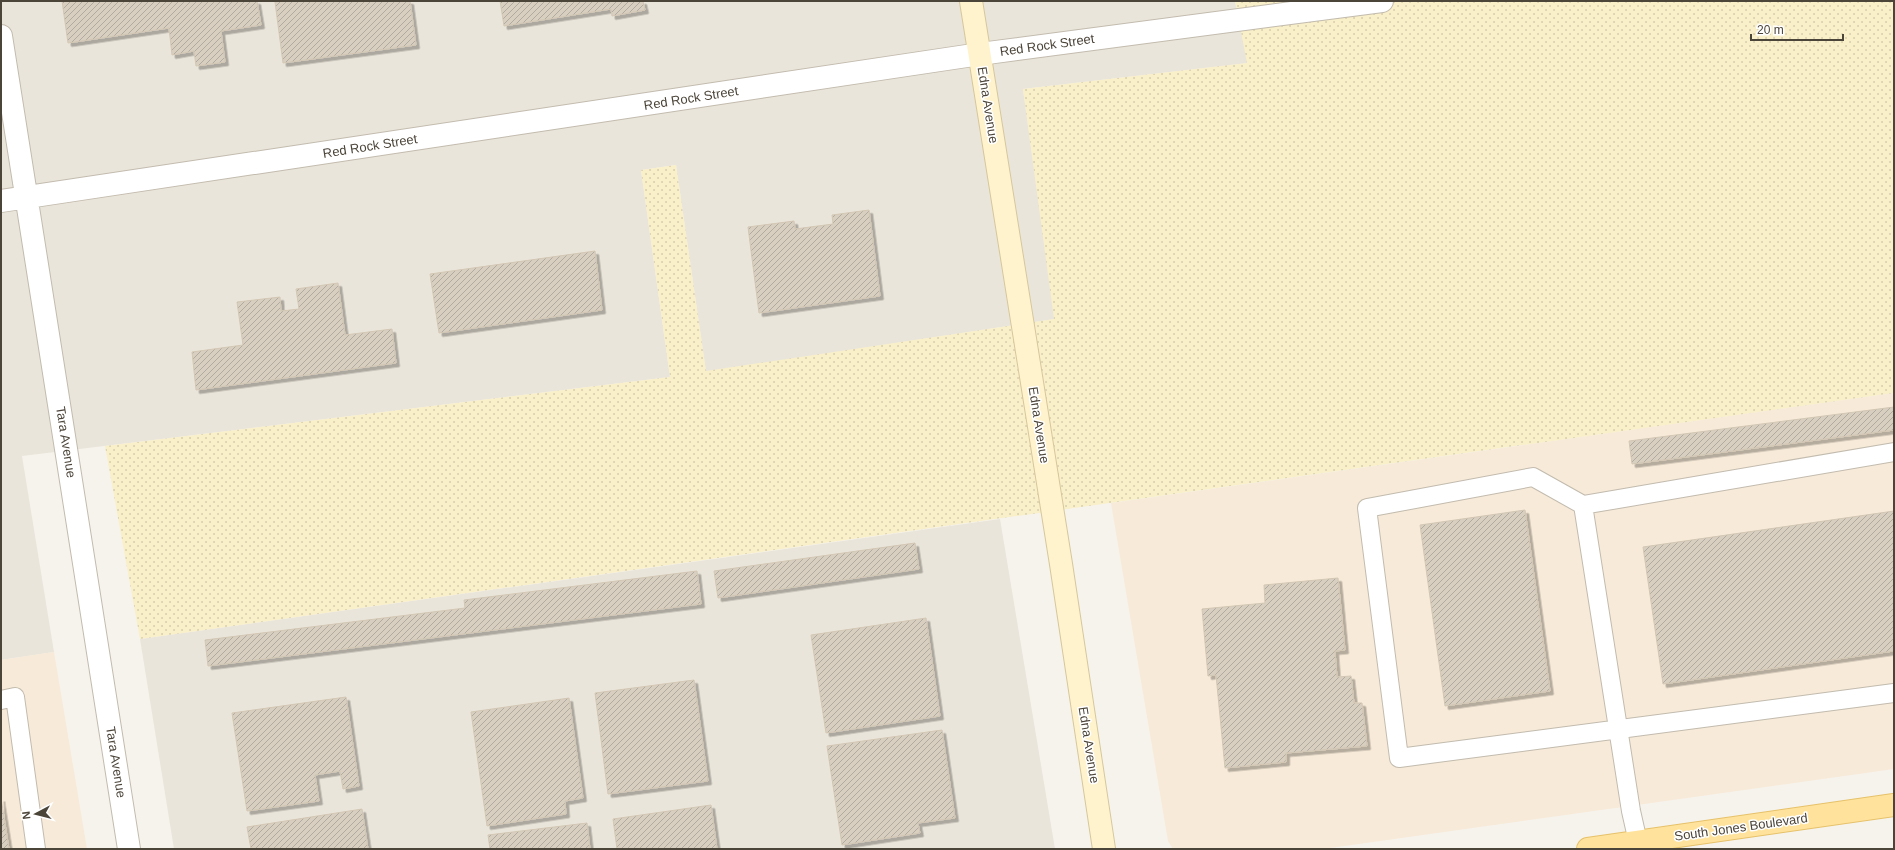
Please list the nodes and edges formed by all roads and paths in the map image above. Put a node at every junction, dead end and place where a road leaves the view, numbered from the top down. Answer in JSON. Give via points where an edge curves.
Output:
{"nodes":[{"id":1,"x":971,"y":1,"type":"edge"},
{"id":2,"x":1382,"y":1,"type":"edge"},
{"id":3,"x":1,"y":36,"type":"edge"},
{"id":4,"x":980,"y":54,"type":"junction"},
{"id":5,"x":26,"y":197,"type":"junction"},
{"id":6,"x":1,"y":201,"type":"edge"},
{"id":7,"x":1894,"y":452,"type":"edge"},
{"id":8,"x":1583,"y":505,"type":"junction"},
{"id":9,"x":1894,"y":693,"type":"edge"},
{"id":10,"x":1,"y":700,"type":"edge"},
{"id":11,"x":1618,"y":730,"type":"junction"},
{"id":12,"x":1894,"y":805,"type":"edge"},
{"id":13,"x":1638,"y":842,"type":"junction"},
{"id":14,"x":36,"y":849,"type":"edge"},
{"id":15,"x":130,"y":849,"type":"edge"},
{"id":16,"x":1104,"y":849,"type":"edge"},
{"id":17,"x":1588,"y":849,"type":"edge"}],
"edges":[{"from":1,"to":4,"type":"street","name":"Edna Avenue"},
{"from":2,"to":4,"type":"street","name":"Red Rock Street"},
{"from":3,"to":5,"type":"street","name":"Tara Avenue"},
{"from":4,"to":5,"type":"street","name":"Red Rock Street"},
{"from":4,"to":16,"type":"street","name":"Edna Avenue"},
{"from":5,"to":6,"type":"street","name":"Red Rock Street"},
{"from":5,"to":15,"type":"street","name":"Tara Avenue"},
{"from":7,"to":8,"type":"lane"},
{"from":8,"to":11,"type":"lane"},
{"from":8,"to":11,"type":"lane","via":[[1533,477],[1367,508],[1399,758]]},
{"from":9,"to":11,"type":"lane"},
{"from":10,"to":14,"type":"lane","via":[[16,697]]},
{"from":11,"to":13,"type":"lane"},
{"from":12,"to":13,"type":"main road","name":"South Jones Boulevard"},
{"from":13,"to":17,"type":"main road","name":"South Jones Boulevard"}]}
